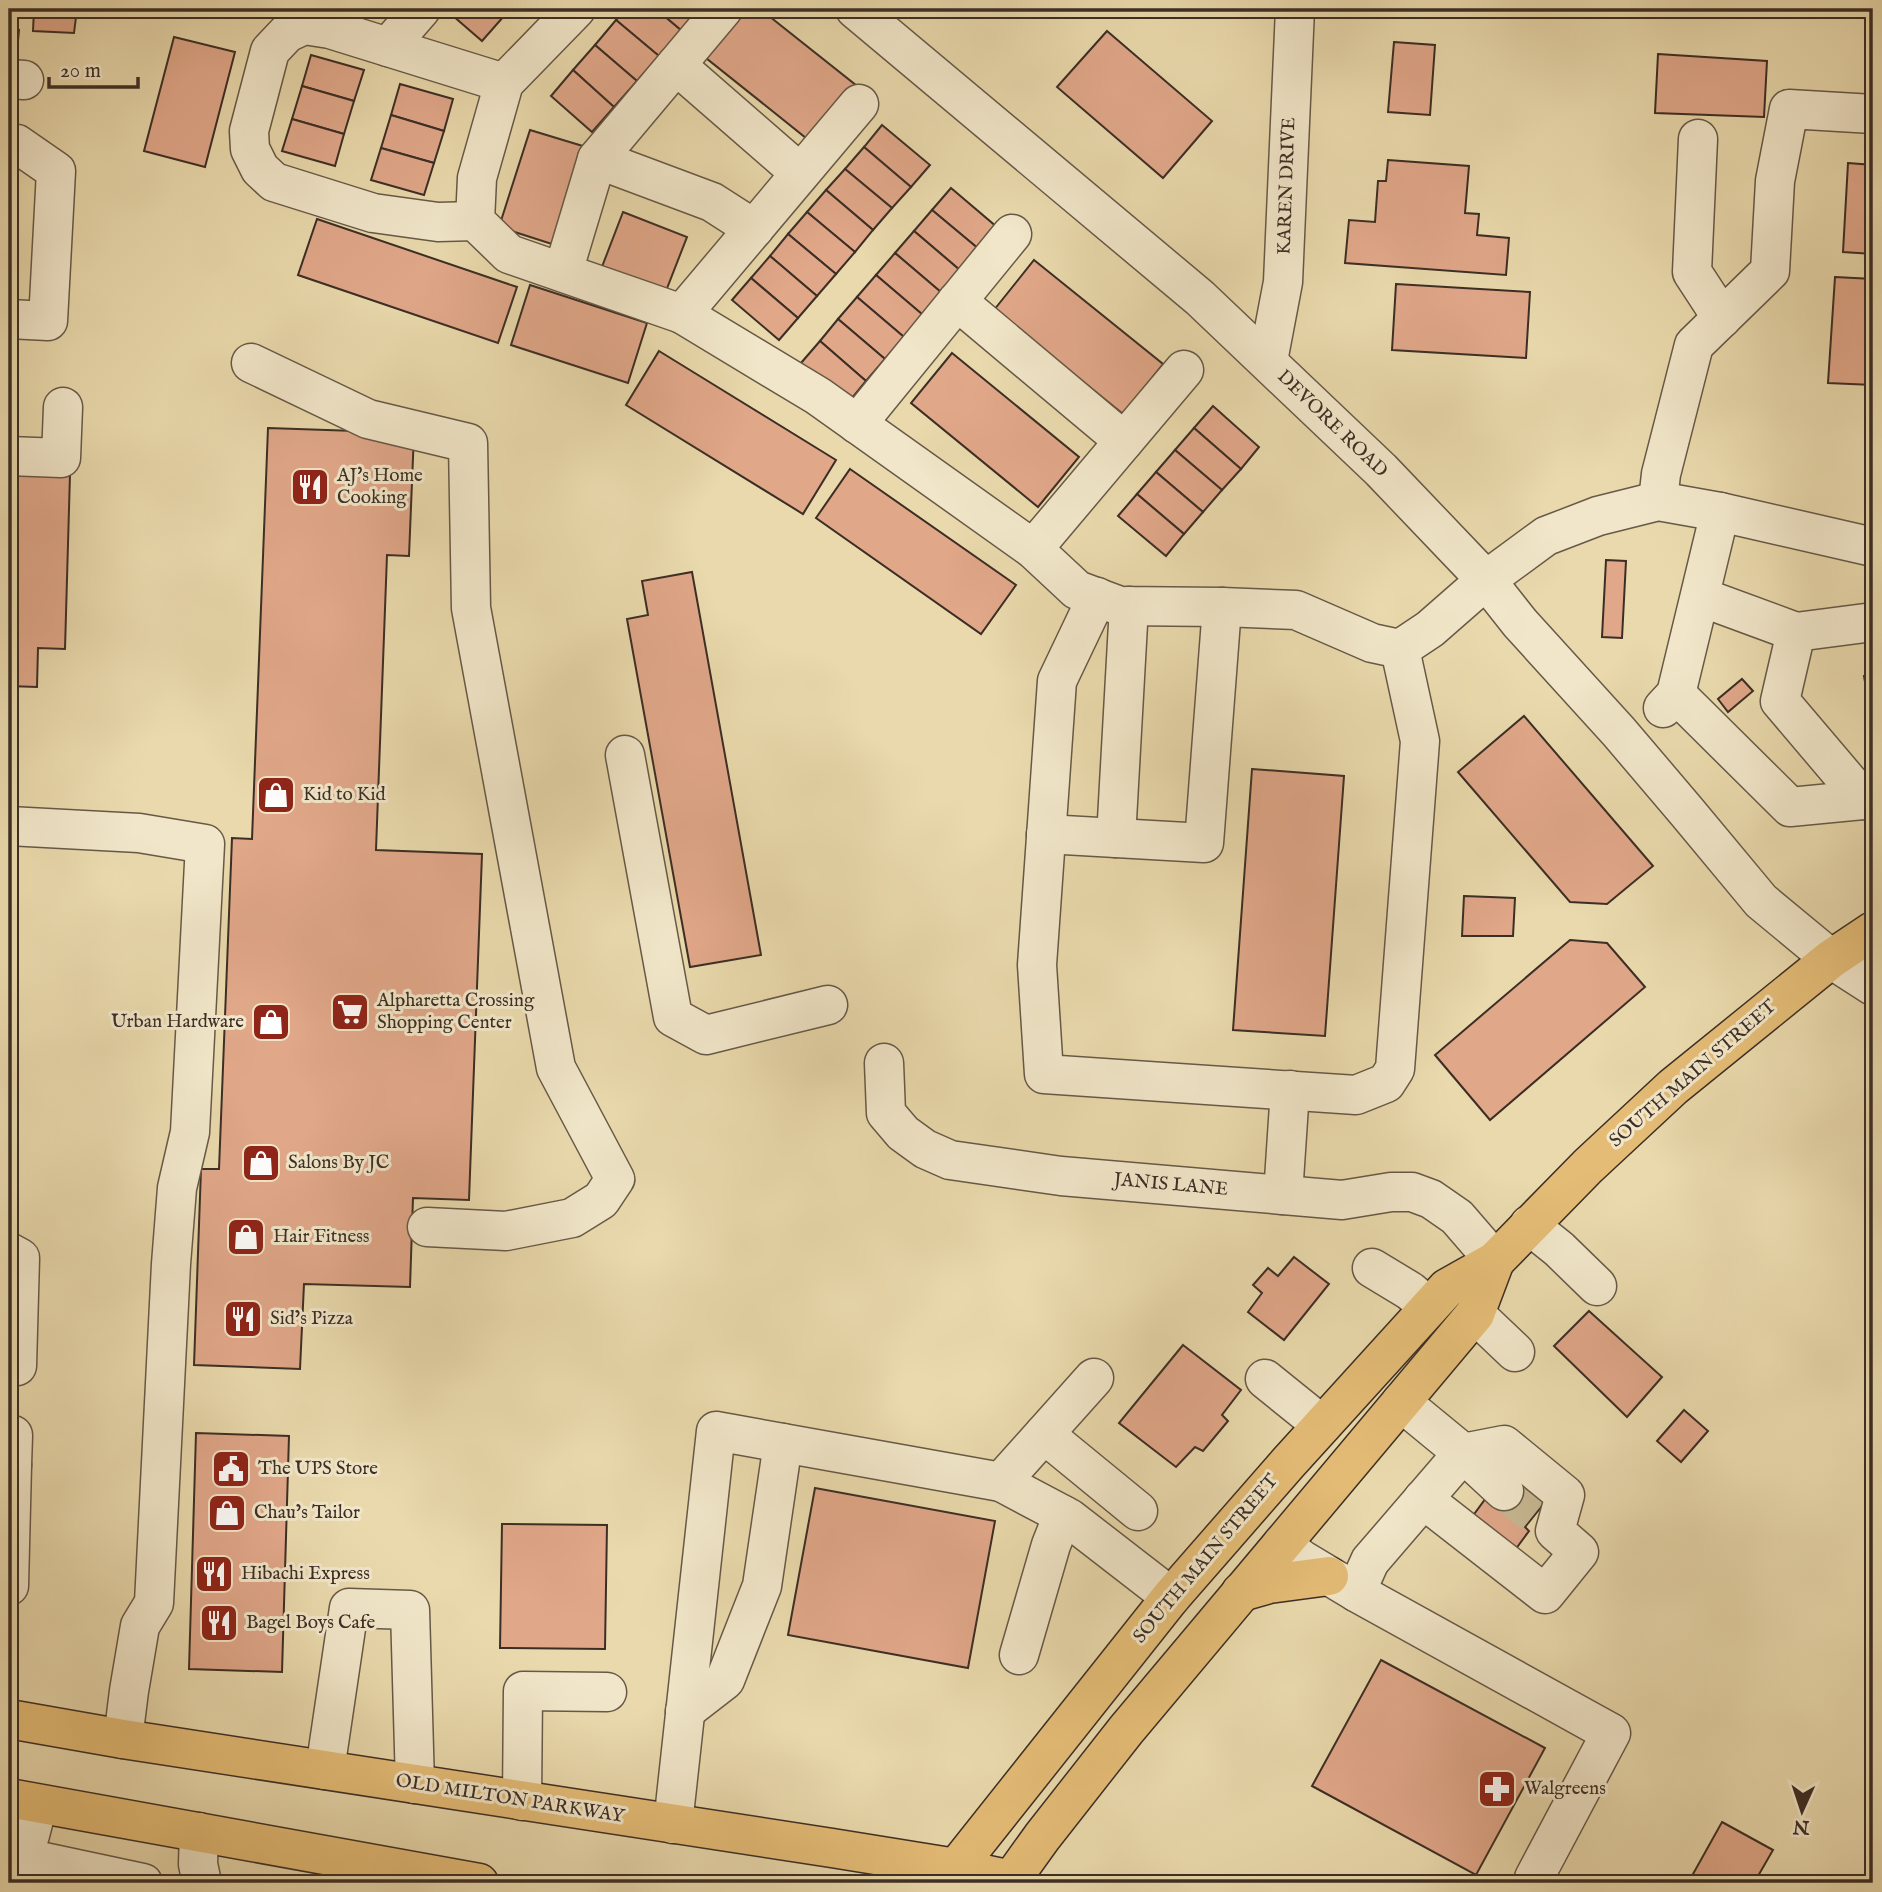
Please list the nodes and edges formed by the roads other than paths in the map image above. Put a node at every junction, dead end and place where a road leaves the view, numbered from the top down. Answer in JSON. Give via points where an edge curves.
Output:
{"nodes":[{"id":1,"x":422,"y":9,"type":"edge"},
{"id":2,"x":576,"y":9,"type":"edge"},
{"id":3,"x":723,"y":9,"type":"edge"},
{"id":4,"x":856,"y":9,"type":"edge"},
{"id":5,"x":1295,"y":9,"type":"edge"},
{"id":6,"x":388,"y":47,"type":"junction"},
{"id":7,"x":676,"y":65,"type":"junction"},
{"id":8,"x":504,"y":83,"type":"junction"},
{"id":9,"x":859,"y":104,"type":"dead end"},
{"id":10,"x":1873,"y":114,"type":"edge"},
{"id":11,"x":1698,"y":139,"type":"dead end"},
{"id":12,"x":9,"y":144,"type":"edge"},
{"id":13,"x":597,"y":159,"type":"junction"},
{"id":14,"x":800,"y":173,"type":"junction"},
{"id":15,"x":475,"y":221,"type":"junction"},
{"id":16,"x":754,"y":229,"type":"junction"},
{"id":17,"x":1012,"y":234,"type":"dead end"},
{"id":18,"x":563,"y":272,"type":"junction"},
{"id":19,"x":957,"y":301,"type":"junction"},
{"id":20,"x":682,"y":314,"type":"junction"},
{"id":21,"x":1721,"y":318,"type":"junction"},
{"id":22,"x":9,"y":319,"type":"edge"},
{"id":23,"x":1268,"y":361,"type":"junction"},
{"id":24,"x":251,"y":363,"type":"dead end"},
{"id":25,"x":1184,"y":370,"type":"dead end"},
{"id":26,"x":63,"y":407,"type":"dead end"},
{"id":27,"x":857,"y":424,"type":"junction"},
{"id":28,"x":1124,"y":441,"type":"junction"},
{"id":29,"x":9,"y":456,"type":"edge"},
{"id":30,"x":1658,"y":501,"type":"junction"},
{"id":31,"x":1720,"y":512,"type":"junction"},
{"id":32,"x":1873,"y":547,"type":"edge"},
{"id":33,"x":1033,"y":550,"type":"junction"},
{"id":34,"x":1486,"y":580,"type":"junction"},
{"id":35,"x":1701,"y":597,"type":"junction"},
{"id":36,"x":1113,"y":602,"type":"junction"},
{"id":37,"x":1222,"y":607,"type":"junction"},
{"id":38,"x":1873,"y":622,"type":"edge"},
{"id":39,"x":1796,"y":632,"type":"junction"},
{"id":40,"x":1400,"y":649,"type":"junction"},
{"id":41,"x":625,"y":755,"type":"dead end"},
{"id":42,"x":1869,"y":799,"type":"edge"},
{"id":43,"x":9,"y":826,"type":"edge"},
{"id":44,"x":1046,"y":834,"type":"junction"},
{"id":45,"x":1116,"y":838,"type":"junction"},
{"id":46,"x":1873,"y":931,"type":"edge"},
{"id":47,"x":1831,"y":959,"type":"junction"},
{"id":48,"x":1873,"y":986,"type":"edge"},
{"id":49,"x":828,"y":1005,"type":"dead end"},
{"id":50,"x":884,"y":1063,"type":"dead end"},
{"id":51,"x":1290,"y":1090,"type":"junction"},
{"id":52,"x":1283,"y":1195,"type":"junction"},
{"id":53,"x":1529,"y":1225,"type":"junction"},
{"id":54,"x":427,"y":1227,"type":"dead end"},
{"id":55,"x":9,"y":1252,"type":"edge"},
{"id":56,"x":1495,"y":1261,"type":"junction"},
{"id":57,"x":1372,"y":1268,"type":"dead end"},
{"id":58,"x":1597,"y":1286,"type":"dead end"},
{"id":59,"x":1429,"y":1307,"type":"junction"},
{"id":60,"x":1475,"y":1314,"type":"junction"},
{"id":61,"x":1515,"y":1352,"type":"dead end"},
{"id":62,"x":17,"y":1366,"type":"dead end"},
{"id":63,"x":1094,"y":1378,"type":"dead end"},
{"id":64,"x":1265,"y":1379,"type":"dead end"},
{"id":65,"x":1401,"y":1402,"type":"junction"},
{"id":66,"x":1322,"y":1425,"type":"junction"},
{"id":67,"x":1044,"y":1434,"type":"junction"},
{"id":68,"x":783,"y":1443,"type":"junction"},
{"id":69,"x":1463,"y":1453,"type":"junction"},
{"id":70,"x":10,"y":1455,"type":"edge"},
{"id":71,"x":1000,"y":1482,"type":"junction"},
{"id":72,"x":1504,"y":1491,"type":"tunnel mouth"},
{"id":73,"x":1423,"y":1499,"type":"junction"},
{"id":74,"x":1138,"y":1511,"type":"dead end"},
{"id":75,"x":1063,"y":1515,"type":"junction"},
{"id":76,"x":1283,"y":1544,"type":"junction"},
{"id":77,"x":1343,"y":1584,"type":"junction"},
{"id":78,"x":9,"y":1586,"type":"edge"},
{"id":79,"x":1241,"y":1592,"type":"junction"},
{"id":80,"x":697,"y":1596,"type":"junction"},
{"id":81,"x":1171,"y":1597,"type":"junction"},
{"id":82,"x":755,"y":1604,"type":"junction"},
{"id":83,"x":1019,"y":1655,"type":"dead end"},
{"id":84,"x":607,"y":1692,"type":"dead end"},
{"id":85,"x":685,"y":1711,"type":"junction"},
{"id":86,"x":9,"y":1719,"type":"edge"},
{"id":87,"x":123,"y":1739,"type":"junction"},
{"id":88,"x":326,"y":1770,"type":"junction"},
{"id":89,"x":415,"y":1784,"type":"junction"},
{"id":90,"x":23,"y":1801,"type":"edge"},
{"id":91,"x":522,"y":1801,"type":"junction"},
{"id":92,"x":673,"y":1824,"type":"junction"},
{"id":93,"x":199,"y":1832,"type":"junction"},
{"id":94,"x":16,"y":1870,"type":"edge"},
{"id":95,"x":950,"y":1876,"type":"edge"},
{"id":96,"x":1534,"y":1878,"type":"dead end"},
{"id":97,"x":1010,"y":1881,"type":"edge"},
{"id":98,"x":462,"y":1882,"type":"edge"},
{"id":99,"x":143,"y":1883,"type":"edge"},
{"id":100,"x":202,"y":1883,"type":"edge"}],
"edges":[{"from":1,"to":6,"type":"street"},
{"from":2,"to":8,"type":"street"},
{"from":3,"to":7,"type":"street"},
{"from":4,"to":23,"type":"street","name":"DEVORE ROAD","via":[[1200,298]]},
{"from":5,"to":23,"type":"street","name":"KAREN DRIVE","via":[[1283,282]]},
{"from":6,"to":8,"type":"street"},
{"from":6,"to":15,"type":"street","via":[[304,25],[287,33],[270,51],[249,131],[250,149],[260,169],[274,181],[373,213],[438,222]]},
{"from":7,"to":13,"type":"street"},
{"from":7,"to":14,"type":"street"},
{"from":8,"to":15,"type":"street","via":[[477,178]]},
{"from":9,"to":14,"type":"street"},
{"from":10,"to":21,"type":"street","via":[[1788,109],[1775,181],[1770,271]]},
{"from":11,"to":21,"type":"street","via":[[1692,272]]},
{"from":12,"to":22,"type":"street","via":[[17,144],[57,171],[48,321]]},
{"from":13,"to":16,"type":"street","via":[[712,202]]},
{"from":13,"to":18,"type":"street"},
{"from":14,"to":16,"type":"street"},
{"from":15,"to":18,"type":"street","via":[[509,254]]},
{"from":16,"to":20,"type":"street"},
{"from":17,"to":19,"type":"street"},
{"from":18,"to":20,"type":"street"},
{"from":19,"to":27,"type":"street"},
{"from":19,"to":28,"type":"street"},
{"from":20,"to":27,"type":"street"},
{"from":21,"to":30,"type":"street","via":[[1694,345]]},
{"from":23,"to":34,"type":"street","name":"DEVORE ROAD"},
{"from":24,"to":54,"type":"street","via":[[369,419],[468,443],[471,608],[556,1068],[615,1178],[601,1200],[572,1218],[506,1231]]},
{"from":25,"to":28,"type":"street"},
{"from":26,"to":29,"type":"street","via":[[61,458]]},
{"from":27,"to":33,"type":"street"},
{"from":28,"to":33,"type":"street"},
{"from":30,"to":31,"type":"street"},
{"from":30,"to":34,"type":"street","via":[[1598,516],[1546,537]]},
{"from":31,"to":32,"type":"street"},
{"from":31,"to":35,"type":"street"},
{"from":33,"to":36,"type":"street","via":[[1077,590]]},
{"from":34,"to":40,"type":"street"},
{"from":34,"to":47,"type":"street","name":"DEVORE ROAD","via":[[1761,901]]},
{"from":35,"to":39,"type":"street"},
{"from":35,"to":42,"type":"street","via":[[1669,701],[1790,807]]},
{"from":36,"to":37,"type":"street"},
{"from":36,"to":44,"type":"street","via":[[1057,681]]},
{"from":36,"to":45,"type":"street"},
{"from":37,"to":40,"type":"street","via":[[1296,610],[1372,643]]},
{"from":37,"to":45,"type":"street","via":[[1204,843]]},
{"from":38,"to":39,"type":"street"},
{"from":39,"to":42,"type":"street","via":[[1780,701]]},
{"from":40,"to":51,"type":"street","via":[[1420,741],[1395,1069],[1386,1083],[1356,1095]]},
{"from":41,"to":49,"type":"street","via":[[673,1017],[706,1035]]},
{"from":43,"to":87,"type":"street","via":[[139,833],[205,844],[190,1132],[177,1188],[171,1264],[154,1603],[140,1626]]},
{"from":44,"to":45,"type":"street"},
{"from":44,"to":51,"type":"street","via":[[1037,965],[1044,1074]]},
{"from":46,"to":47,"type":"highway","name":"SOUTH MAIN STREET"},
{"from":47,"to":48,"type":"street","name":"DEVORE ROAD"},
{"from":47,"to":53,"type":"highway","name":"SOUTH MAIN STREET","via":[[1672,1087]]},
{"from":50,"to":52,"type":"street","name":"JANIS LANE","via":[[886,1113],[903,1133],[950,1160],[1061,1176]]},
{"from":51,"to":52,"type":"street"},
{"from":52,"to":56,"type":"street","name":"JANIS LANE","via":[[1342,1200],[1412,1192],[1457,1217]]},
{"from":53,"to":56,"type":"highway","name":"SOUTH MAIN STREET"},
{"from":53,"to":58,"type":"street"},
{"from":55,"to":62,"type":"street","via":[[20,1258]]},
{"from":56,"to":59,"type":"highway","name":"SOUTH MAIN STREET","via":[[1447,1288]]},
{"from":56,"to":60,"type":"highway","name":"SOUTH MAIN STREET"},
{"from":57,"to":59,"type":"street"},
{"from":59,"to":66,"type":"highway","name":"SOUTH MAIN STREET"},
{"from":60,"to":61,"type":"street"},
{"from":60,"to":65,"type":"highway","name":"SOUTH MAIN STREET"},
{"from":63,"to":67,"type":"street"},
{"from":64,"to":66,"type":"street"},
{"from":65,"to":69,"type":"street"},
{"from":65,"to":76,"type":"highway","name":"SOUTH MAIN STREET"},
{"from":66,"to":81,"type":"highway","name":"SOUTH MAIN STREET"},
{"from":67,"to":71,"type":"street"},
{"from":67,"to":74,"type":"street"},
{"from":68,"to":71,"type":"street"},
{"from":68,"to":80,"type":"street","via":[[716,1431]]},
{"from":68,"to":82,"type":"street","via":[[762,1586]]},
{"from":69,"to":72,"type":"street"},
{"from":69,"to":73,"type":"street"},
{"from":69,"to":73,"type":"street","via":[[1504,1445],[1565,1495],[1545,1594]]},
{"from":70,"to":78,"type":"street"},
{"from":71,"to":75,"type":"street"},
{"from":73,"to":77,"type":"street","via":[[1370,1561]]},
{"from":75,"to":81,"type":"street"},
{"from":75,"to":83,"type":"street"},
{"from":76,"to":77,"type":"street"},
{"from":76,"to":79,"type":"highway","name":"SOUTH MAIN STREET"},
{"from":77,"to":79,"type":"highway","via":[[1269,1584]]},
{"from":77,"to":96,"type":"street","via":[[1611,1734]]},
{"from":79,"to":97,"type":"highway","name":"SOUTH MAIN STREET","via":[[1126,1730]]},
{"from":80,"to":82,"type":"street"},
{"from":80,"to":85,"type":"street"},
{"from":81,"to":95,"type":"highway","name":"SOUTH MAIN STREET"},
{"from":82,"to":85,"type":"street","via":[[725,1680]]},
{"from":84,"to":91,"type":"street","via":[[523,1691]]},
{"from":85,"to":92,"type":"street"},
{"from":86,"to":87,"type":"highway","name":"OLD MILTON PARKWAY"},
{"from":87,"to":88,"type":"highway","name":"OLD MILTON PARKWAY"},
{"from":88,"to":89,"type":"highway","name":"OLD MILTON PARKWAY"},
{"from":88,"to":89,"type":"street","via":[[348,1608],[410,1610]]},
{"from":89,"to":91,"type":"highway","name":"OLD MILTON PARKWAY"},
{"from":90,"to":93,"type":"highway"},
{"from":90,"to":94,"type":"street","via":[[30,1835]]},
{"from":91,"to":92,"type":"highway","name":"OLD MILTON PARKWAY"},
{"from":92,"to":95,"type":"highway","name":"OLD MILTON PARKWAY"},
{"from":93,"to":98,"type":"highway"},
{"from":93,"to":100,"type":"street"},
{"from":94,"to":99,"type":"street"},
{"from":95,"to":97,"type":"highway","name":"OLD MILTON PARKWAY"}]}
